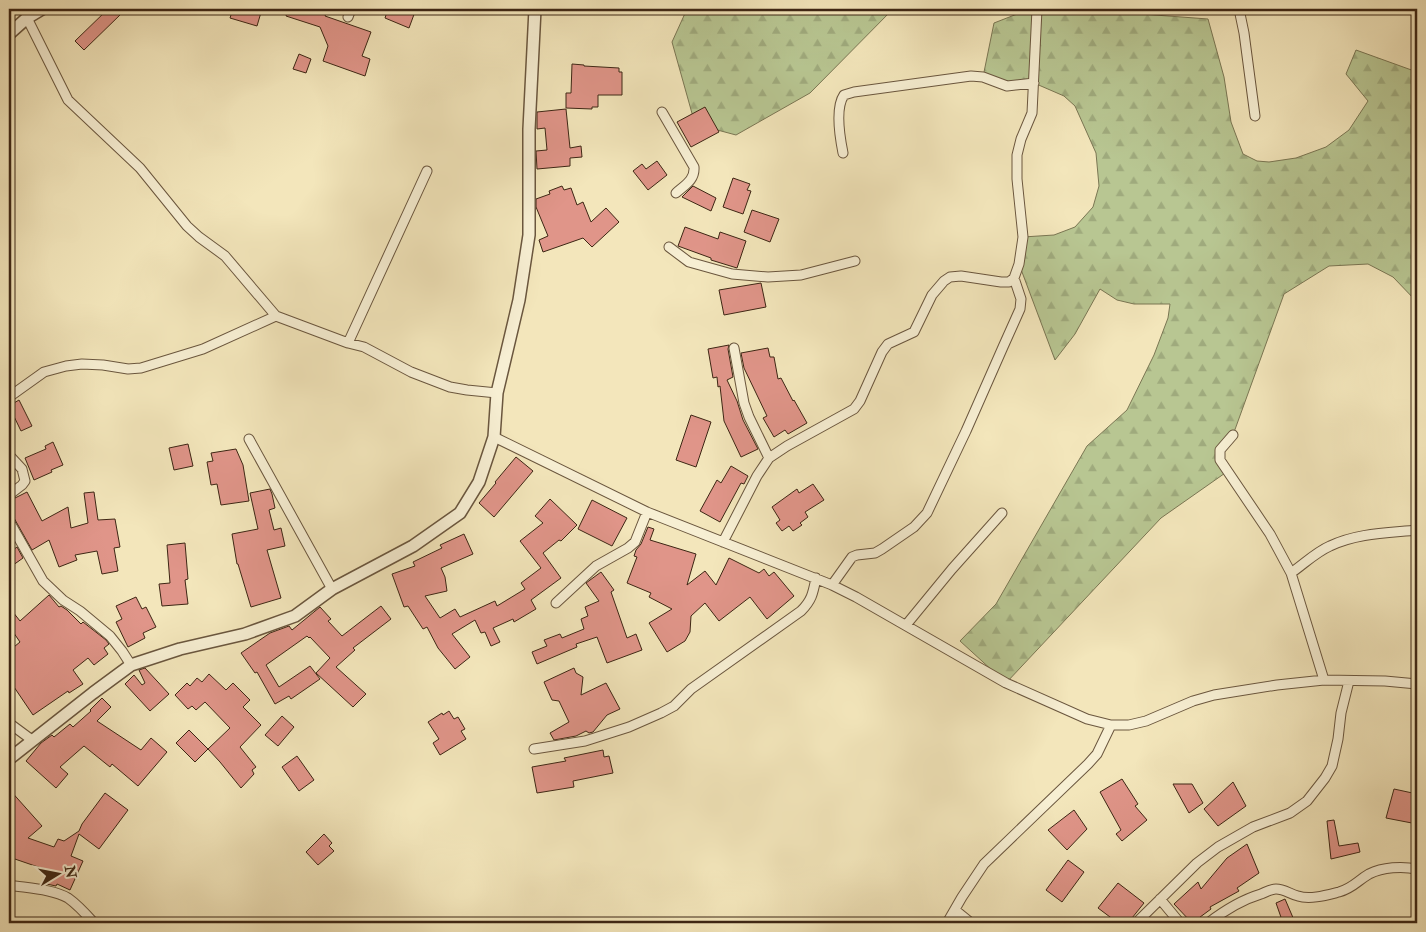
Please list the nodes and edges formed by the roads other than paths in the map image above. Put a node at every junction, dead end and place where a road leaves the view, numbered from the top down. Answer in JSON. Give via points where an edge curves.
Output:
{"nodes":[{"id":1,"x":42,"y":9,"type":"edge"},
{"id":2,"x":535,"y":9,"type":"edge"},
{"id":3,"x":1037,"y":9,"type":"edge"},
{"id":4,"x":1239,"y":9,"type":"edge"},
{"id":5,"x":28,"y":18,"type":"junction"},
{"id":6,"x":9,"y":34,"type":"edge"},
{"id":7,"x":1034,"y":83,"type":"junction"},
{"id":8,"x":662,"y":112,"type":"dead end"},
{"id":9,"x":1254,"y":116,"type":"dead end"},
{"id":10,"x":843,"y":154,"type":"dead end"},
{"id":11,"x":427,"y":171,"type":"dead end"},
{"id":12,"x":676,"y":193,"type":"dead end"},
{"id":13,"x":669,"y":247,"type":"dead end"},
{"id":14,"x":854,"y":261,"type":"dead end"},
{"id":15,"x":1014,"y":278,"type":"junction"},
{"id":16,"x":276,"y":316,"type":"junction"},
{"id":17,"x":348,"y":343,"type":"junction"},
{"id":18,"x":734,"y":348,"type":"dead end"},
{"id":19,"x":497,"y":393,"type":"junction"},
{"id":20,"x":9,"y":397,"type":"edge"},
{"id":21,"x":1233,"y":435,"type":"dead end"},
{"id":22,"x":494,"y":437,"type":"junction"},
{"id":23,"x":249,"y":439,"type":"dead end"},
{"id":24,"x":9,"y":455,"type":"edge"},
{"id":25,"x":769,"y":458,"type":"junction"},
{"id":26,"x":9,"y":496,"type":"edge"},
{"id":27,"x":647,"y":512,"type":"junction"},
{"id":28,"x":1002,"y":513,"type":"dead end"},
{"id":29,"x":9,"y":522,"type":"edge"},
{"id":30,"x":1417,"y":530,"type":"edge"},
{"id":31,"x":723,"y":542,"type":"junction"},
{"id":32,"x":1292,"y":573,"type":"junction"},
{"id":33,"x":816,"y":578,"type":"junction"},
{"id":34,"x":832,"y":584,"type":"junction"},
{"id":35,"x":332,"y":589,"type":"junction"},
{"id":36,"x":556,"y":603,"type":"dead end"},
{"id":37,"x":906,"y":625,"type":"junction"},
{"id":38,"x":132,"y":665,"type":"junction"},
{"id":39,"x":1324,"y":680,"type":"junction"},
{"id":40,"x":1349,"y":680,"type":"junction"},
{"id":41,"x":1417,"y":684,"type":"edge"},
{"id":42,"x":9,"y":722,"type":"edge"},
{"id":43,"x":1111,"y":725,"type":"junction"},
{"id":44,"x":32,"y":740,"type":"junction"},
{"id":45,"x":534,"y":749,"type":"dead end"},
{"id":46,"x":9,"y":758,"type":"edge"},
{"id":47,"x":1417,"y":869,"type":"edge"},
{"id":48,"x":9,"y":885,"type":"edge"},
{"id":49,"x":1160,"y":899,"type":"junction"},
{"id":50,"x":954,"y":910,"type":"junction"},
{"id":51,"x":94,"y":923,"type":"edge"},
{"id":52,"x":947,"y":923,"type":"edge"},
{"id":53,"x":971,"y":923,"type":"edge"},
{"id":54,"x":1136,"y":923,"type":"edge"},
{"id":55,"x":1180,"y":923,"type":"edge"},
{"id":56,"x":1208,"y":923,"type":"edge"}],
"edges":[{"from":1,"to":5,"type":"street"},
{"from":2,"to":19,"type":"street","via":[[529,129],[529,235],[519,300]]},
{"from":3,"to":7,"type":"street"},
{"from":4,"to":9,"type":"street"},
{"from":5,"to":6,"type":"street"},
{"from":5,"to":16,"type":"street","via":[[68,100],[140,168],[187,226],[225,256]]},
{"from":7,"to":10,"type":"street","via":[[1007,86],[971,76],[844,95],[840,101]]},
{"from":7,"to":15,"type":"street","via":[[1032,113],[1020,139],[1017,155],[1023,237]]},
{"from":8,"to":12,"type":"street","via":[[694,167],[692,179]]},
{"from":11,"to":17,"type":"street"},
{"from":13,"to":14,"type":"street","via":[[689,262],[732,274],[768,277],[801,275]]},
{"from":15,"to":25,"type":"street","via":[[1001,282],[961,276],[944,281],[932,295],[914,332],[888,344],[882,352],[854,408]]},
{"from":15,"to":34,"type":"street","via":[[1022,299],[1020,309],[926,513],[914,527],[882,550],[852,557]]},
{"from":16,"to":17,"type":"street"},
{"from":16,"to":20,"type":"street","via":[[203,349],[141,368],[82,364],[44,372]]},
{"from":17,"to":19,"type":"street","via":[[364,347],[411,372],[450,387]]},
{"from":18,"to":25,"type":"street","via":[[744,403]]},
{"from":19,"to":22,"type":"street"},
{"from":21,"to":32,"type":"street","via":[[1220,450],[1220,460]]},
{"from":22,"to":27,"type":"street"},
{"from":22,"to":35,"type":"street","via":[[479,482],[460,513],[413,546]]},
{"from":23,"to":35,"type":"street"},
{"from":24,"to":26,"type":"street","via":[[22,469],[25,480]]},
{"from":25,"to":31,"type":"street"},
{"from":27,"to":31,"type":"street"},
{"from":27,"to":36,"type":"street","via":[[635,542],[596,566]]},
{"from":28,"to":37,"type":"street"},
{"from":29,"to":38,"type":"street","via":[[43,581],[62,600],[110,636]]},
{"from":30,"to":32,"type":"street","via":[[1344,540],[1328,547]]},
{"from":31,"to":33,"type":"street"},
{"from":32,"to":39,"type":"street"},
{"from":33,"to":34,"type":"street"},
{"from":33,"to":45,"type":"street","via":[[813,594],[801,611],[691,688],[674,706],[629,727],[585,741]]},
{"from":34,"to":37,"type":"street"},
{"from":35,"to":38,"type":"street","via":[[295,616],[245,634],[180,649]]},
{"from":37,"to":43,"type":"street","via":[[1006,683],[1087,719]]},
{"from":38,"to":44,"type":"street"},
{"from":39,"to":40,"type":"street"},
{"from":39,"to":43,"type":"street","via":[[1214,695],[1146,721]]},
{"from":40,"to":41,"type":"street"},
{"from":40,"to":49,"type":"street","via":[[1332,766],[1307,801],[1218,847]]},
{"from":42,"to":44,"type":"street"},
{"from":43,"to":50,"type":"street","via":[[1097,754],[984,864]]},
{"from":44,"to":46,"type":"street"},
{"from":47,"to":56,"type":"street","via":[[1382,869],[1352,887],[1313,897],[1275,889],[1236,904]]},
{"from":48,"to":51,"type":"street","via":[[62,895]]},
{"from":49,"to":54,"type":"street"},
{"from":49,"to":55,"type":"street"},
{"from":50,"to":52,"type":"street"},
{"from":50,"to":53,"type":"street"}]}
